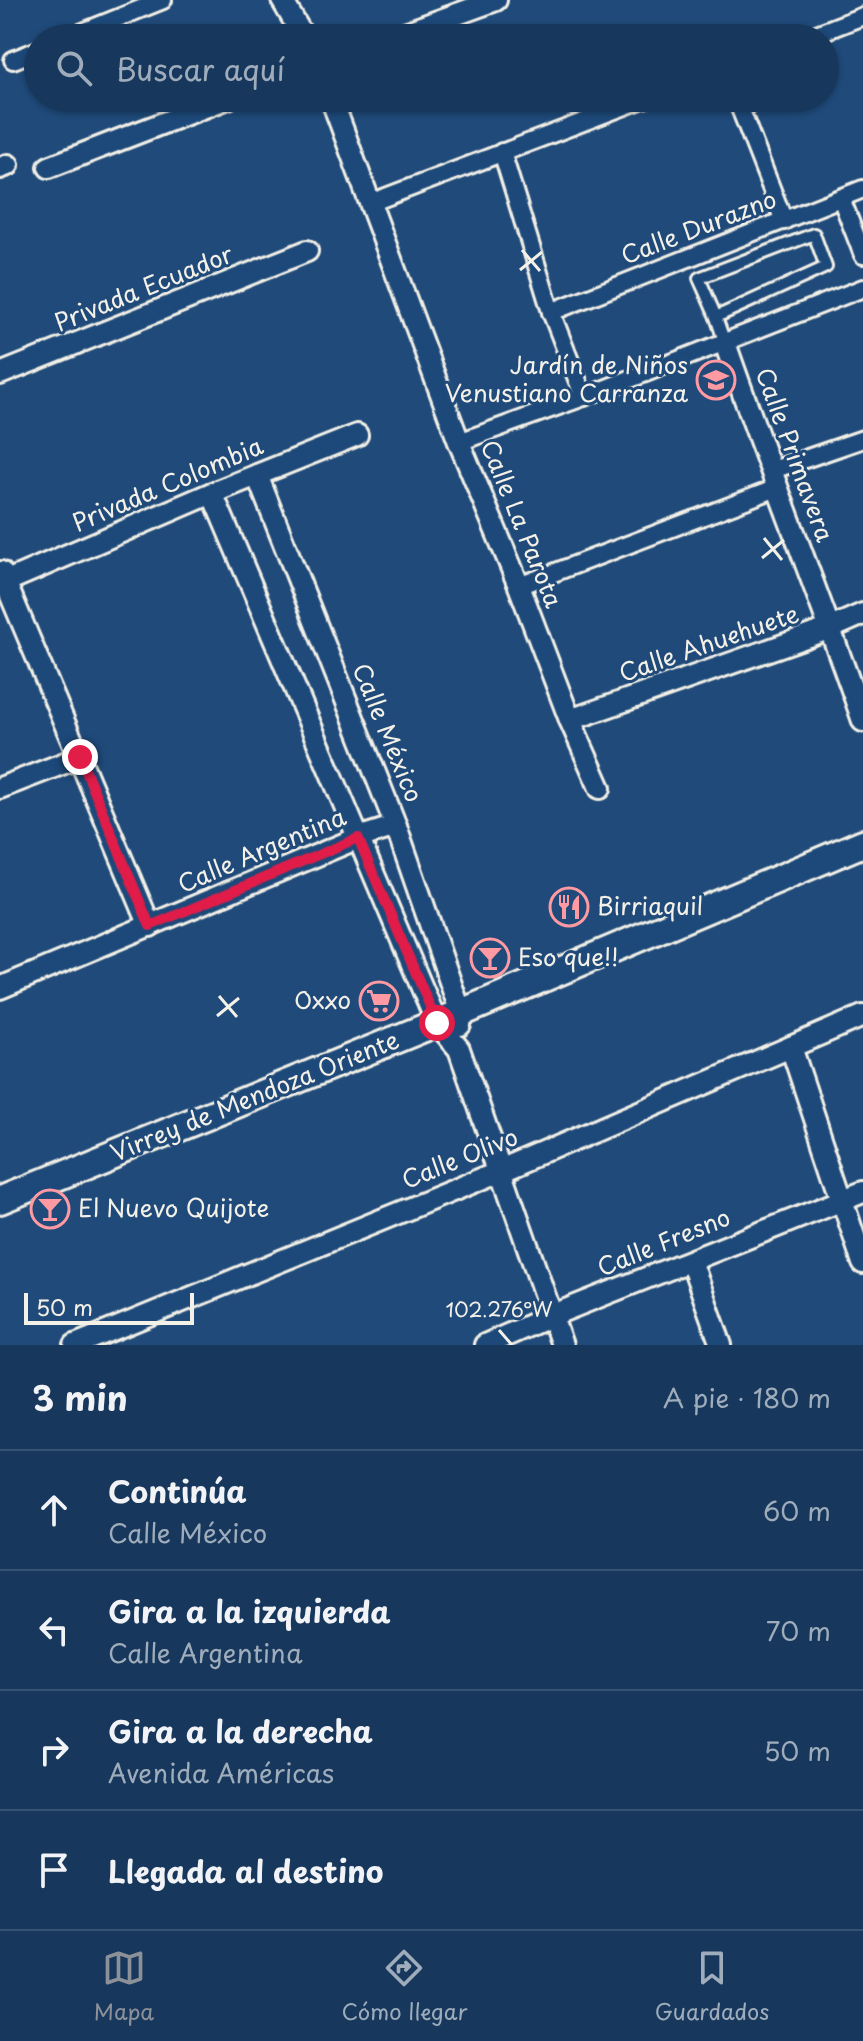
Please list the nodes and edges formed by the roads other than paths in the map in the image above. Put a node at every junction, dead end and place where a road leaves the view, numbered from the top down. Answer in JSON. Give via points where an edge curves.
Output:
{"nodes":[{"id":1,"x":163,"y":0,"type":"edge"},
{"id":2,"x":282,"y":0,"type":"edge"},
{"id":3,"x":496,"y":0,"type":"edge"},
{"id":4,"x":473,"y":4,"type":"edge"},
{"id":5,"x":863,"y":16,"type":"edge"},
{"id":6,"x":103,"y":24,"type":"edge"},
{"id":7,"x":296,"y":24,"type":"edge"},
{"id":8,"x":425,"y":24,"type":"edge"},
{"id":9,"x":839,"y":25,"type":"edge"},
{"id":10,"x":24,"y":56,"type":"edge"},
{"id":11,"x":13,"y":60,"type":"dead end"},
{"id":12,"x":192,"y":112,"type":"edge"},
{"id":13,"x":336,"y":112,"type":"edge"},
{"id":14,"x":609,"y":112,"type":"edge"},
{"id":15,"x":741,"y":112,"type":"edge"},
{"id":16,"x":502,"y":152,"type":"junction"},
{"id":17,"x":49,"y":167,"type":"dead end"},
{"id":18,"x":863,"y":189,"type":"edge"},
{"id":19,"x":841,"y":198,"type":"junction"},
{"id":20,"x":370,"y":203,"type":"junction"},
{"id":21,"x":784,"y":221,"type":"junction"},
{"id":22,"x":307,"y":251,"type":"dead end"},
{"id":23,"x":863,"y":255,"type":"edge"},
{"id":24,"x":863,"y":288,"type":"edge"},
{"id":25,"x":551,"y":312,"type":"junction"},
{"id":26,"x":716,"y":317,"type":"junction"},
{"id":27,"x":725,"y":343,"type":"junction"},
{"id":28,"x":0,"y":374,"type":"edge"},
{"id":29,"x":584,"y":397,"type":"junction"},
{"id":30,"x":357,"y":435,"type":"dead end"},
{"id":31,"x":863,"y":439,"type":"edge"},
{"id":32,"x":459,"y":442,"type":"junction"},
{"id":33,"x":257,"y":475,"type":"junction"},
{"id":34,"x":773,"y":480,"type":"junction"},
{"id":35,"x":212,"y":493,"type":"junction"},
{"id":36,"x":2,"y":579,"type":"edge"},
{"id":37,"x":519,"y":586,"type":"junction"},
{"id":38,"x":863,"y":614,"type":"edge"},
{"id":39,"x":831,"y":628,"type":"junction"},
{"id":40,"x":570,"y":720,"type":"junction"},
{"id":41,"x":863,"y":721,"type":"edge"},
{"id":42,"x":80,"y":757,"type":"junction"},
{"id":43,"x":0,"y":788,"type":"edge"},
{"id":44,"x":600,"y":788,"type":"dead end"},
{"id":45,"x":396,"y":826,"type":"junction"},
{"id":46,"x":358,"y":838,"type":"junction"},
{"id":47,"x":863,"y":843,"type":"edge"},
{"id":48,"x":150,"y":926,"type":"junction"},
{"id":49,"x":0,"y":988,"type":"edge"},
{"id":50,"x":863,"y":1016,"type":"edge"},
{"id":51,"x":449,"y":1018,"type":"junction"},
{"id":52,"x":791,"y":1047,"type":"junction"},
{"id":53,"x":501,"y":1171,"type":"junction"},
{"id":54,"x":863,"y":1192,"type":"edge"},
{"id":55,"x":0,"y":1200,"type":"edge"},
{"id":56,"x":843,"y":1200,"type":"junction"},
{"id":57,"x":691,"y":1261,"type":"junction"},
{"id":58,"x":863,"y":1263,"type":"edge"},
{"id":59,"x":553,"y":1315,"type":"junction"},
{"id":60,"x":79,"y":1344,"type":"edge"},
{"id":61,"x":485,"y":1345,"type":"edge"},
{"id":62,"x":562,"y":1345,"type":"edge"},
{"id":63,"x":721,"y":1345,"type":"edge"}],
"edges":[{"from":1,"to":6,"type":"street"},
{"from":2,"to":7,"type":"street"},
{"from":3,"to":4,"type":"street"},
{"from":4,"to":8,"type":"street"},
{"from":5,"to":9,"type":"street"},
{"from":10,"to":11,"type":"street"},
{"from":12,"to":17,"type":"street"},
{"from":13,"to":20,"type":"street","name":"Calle La Parota"},
{"from":14,"to":16,"type":"street"},
{"from":15,"to":21,"type":"street"},
{"from":16,"to":20,"type":"street"},
{"from":16,"to":25,"type":"street"},
{"from":18,"to":19,"type":"street","name":"Calle Durazno"},
{"from":19,"to":21,"type":"street","name":"Calle Durazno"},
{"from":19,"to":23,"type":"street"},
{"from":20,"to":32,"type":"street","name":"Calle La Parota"},
{"from":21,"to":25,"type":"street","name":"Calle Durazno"},
{"from":22,"to":28,"type":"street","name":"Privada Ecuador"},
{"from":24,"to":27,"type":"street"},
{"from":25,"to":29,"type":"street"},
{"from":26,"to":26,"type":"lane","via":[[699,278],[814,234],[826,267]]},
{"from":26,"to":27,"type":"lane"},
{"from":27,"to":29,"type":"street"},
{"from":27,"to":34,"type":"street","name":"Calle Primavera"},
{"from":29,"to":32,"type":"street"},
{"from":30,"to":33,"type":"street","name":"Privada Colombia"},
{"from":31,"to":34,"type":"street"},
{"from":32,"to":37,"type":"street","name":"Calle La Parota"},
{"from":33,"to":35,"type":"street","name":"Privada Colombia"},
{"from":33,"to":45,"type":"street","name":"Calle México"},
{"from":34,"to":37,"type":"street"},
{"from":34,"to":39,"type":"street","name":"Calle Primavera"},
{"from":35,"to":36,"type":"street","name":"Privada Colombia"},
{"from":35,"to":46,"type":"street"},
{"from":36,"to":42,"type":"street"},
{"from":37,"to":40,"type":"street","name":"Calle La Parota"},
{"from":38,"to":39,"type":"street","name":"Calle Ahuehuete"},
{"from":39,"to":40,"type":"street","name":"Calle Ahuehuete"},
{"from":39,"to":41,"type":"street","name":"Calle Primavera"},
{"from":40,"to":44,"type":"street","name":"Calle La Parota"},
{"from":42,"to":43,"type":"street"},
{"from":42,"to":48,"type":"street"},
{"from":45,"to":46,"type":"street","name":"Calle Argentina"},
{"from":45,"to":51,"type":"street","name":"Calle México"},
{"from":46,"to":48,"type":"street","name":"Calle Argentina"},
{"from":46,"to":51,"type":"street"},
{"from":47,"to":51,"type":"street","name":"Virrey de Mendoza Oriente"},
{"from":48,"to":49,"type":"street","name":"Calle Argentina"},
{"from":50,"to":52,"type":"street","name":"Calle Olivo"},
{"from":51,"to":53,"type":"street"},
{"from":51,"to":55,"type":"street","name":"Virrey de Mendoza Oriente"},
{"from":52,"to":53,"type":"street","name":"Calle Olivo"},
{"from":52,"to":56,"type":"street"},
{"from":53,"to":59,"type":"street"},
{"from":53,"to":60,"type":"street","name":"Calle Olivo"},
{"from":54,"to":56,"type":"street","name":"Calle Fresno"},
{"from":56,"to":57,"type":"street","name":"Calle Fresno"},
{"from":56,"to":58,"type":"street"},
{"from":57,"to":59,"type":"street","name":"Calle Fresno"},
{"from":57,"to":63,"type":"street"},
{"from":59,"to":61,"type":"street","name":"Calle Fresno"},
{"from":59,"to":62,"type":"street"}]}
